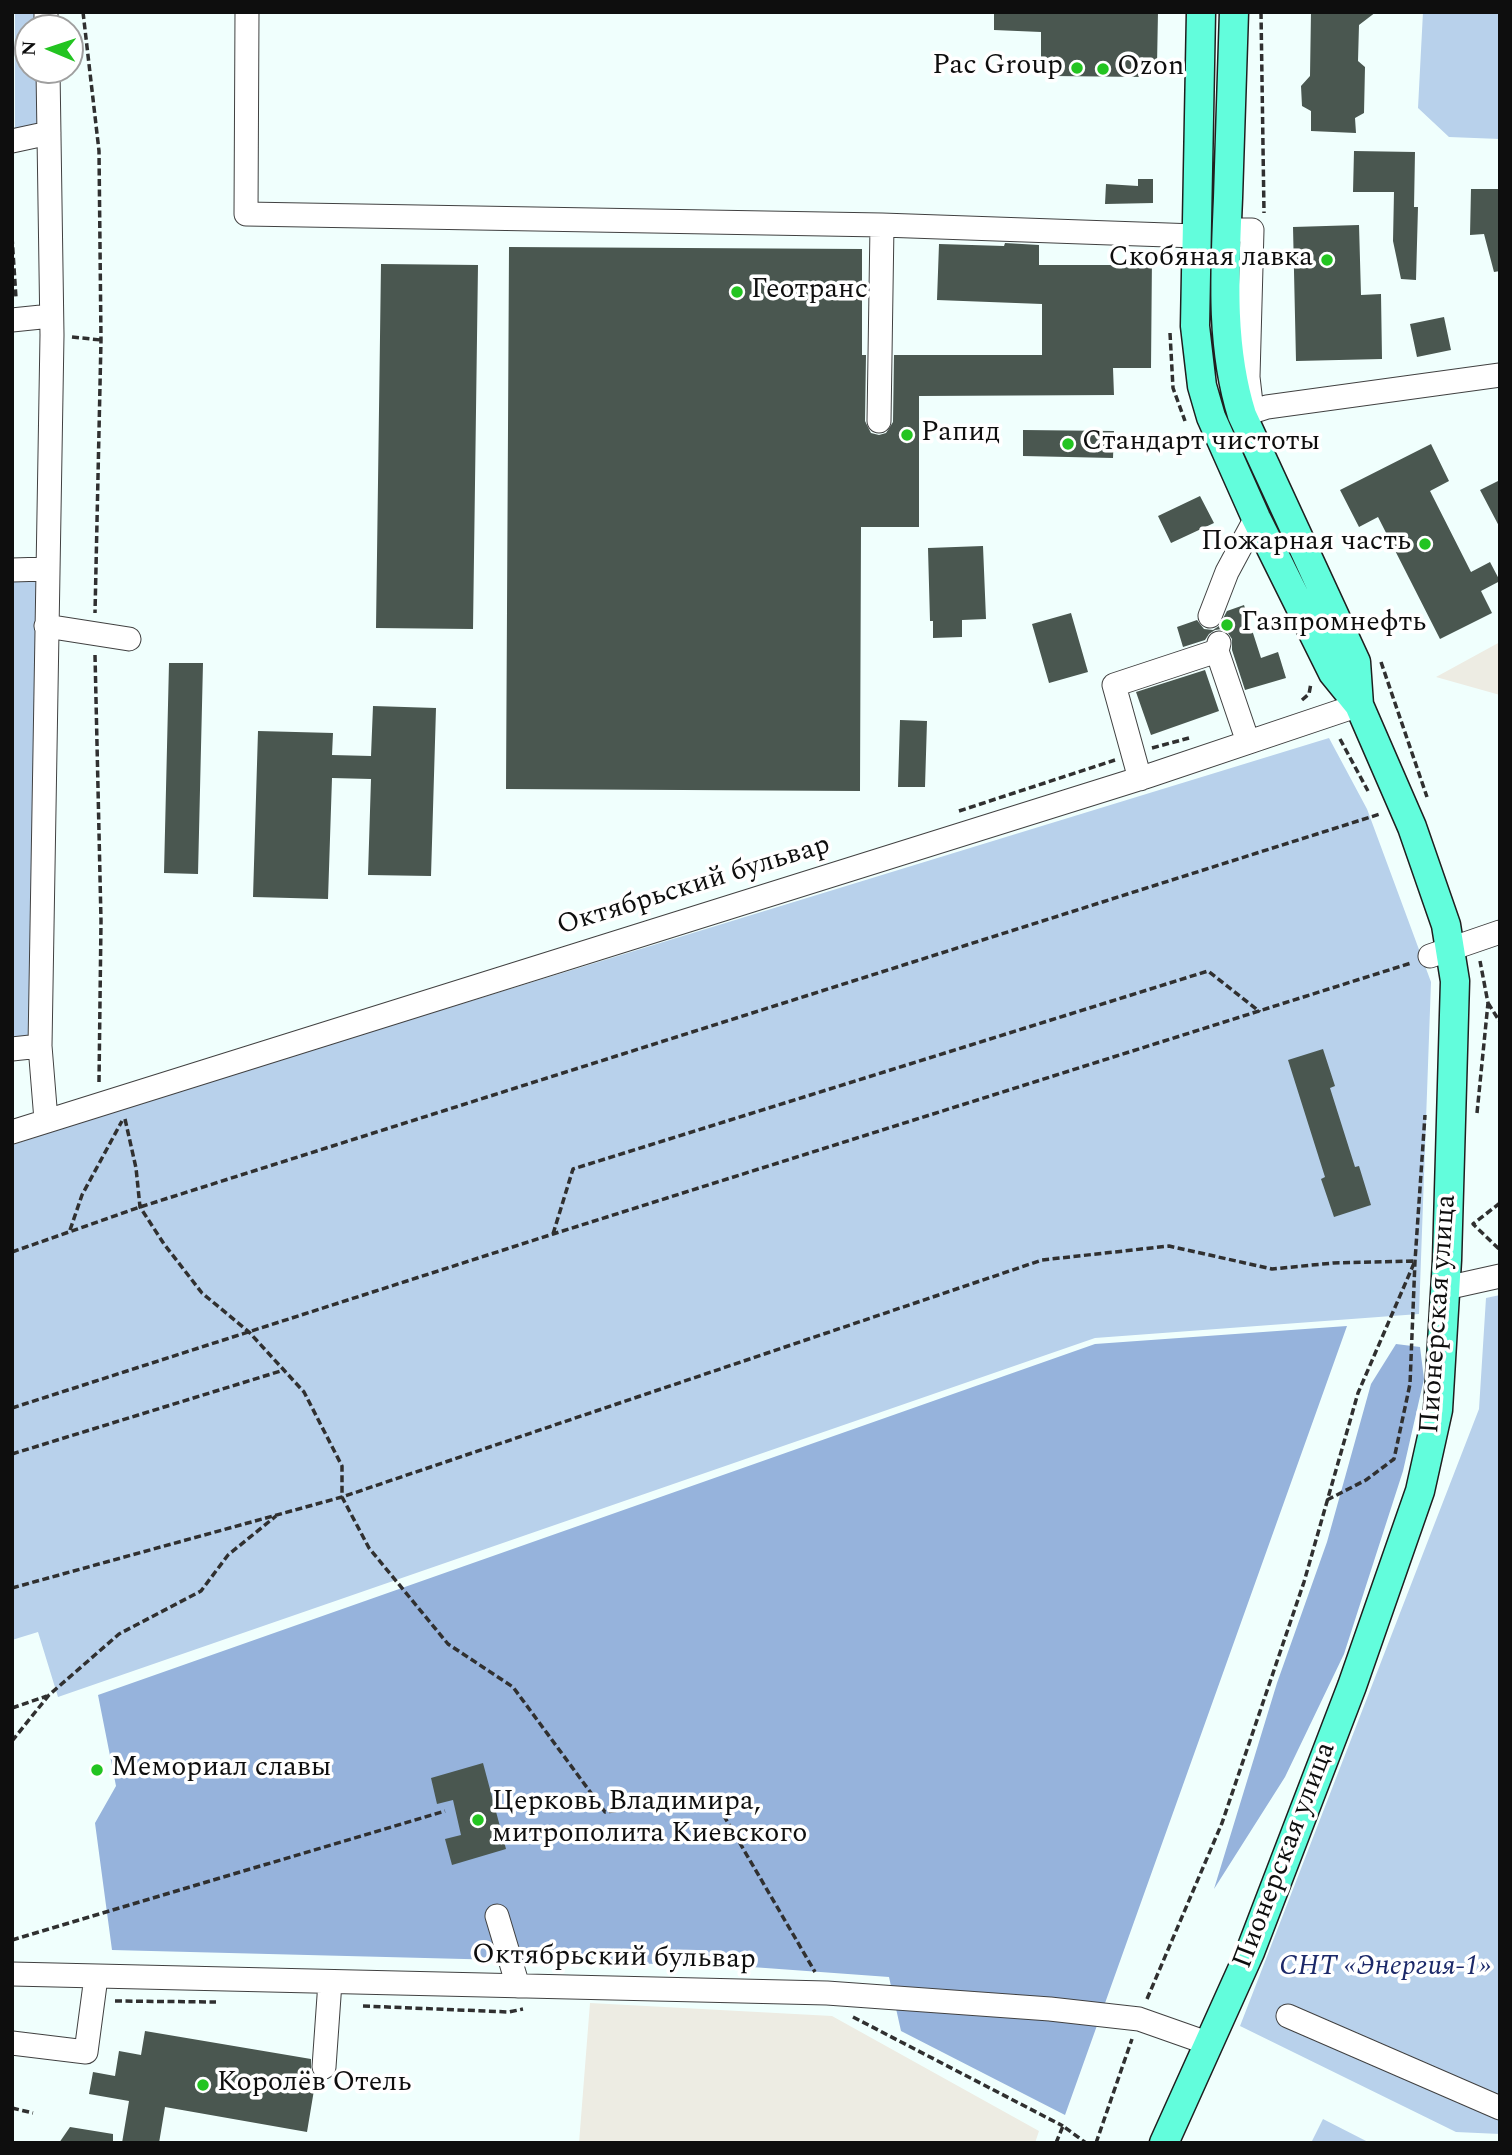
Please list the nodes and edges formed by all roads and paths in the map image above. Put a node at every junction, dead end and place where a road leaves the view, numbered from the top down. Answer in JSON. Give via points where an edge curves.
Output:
{"nodes":[{"id":1,"x":83,"y":12,"type":"edge"},
{"id":2,"x":247,"y":12,"type":"edge"},
{"id":3,"x":1201,"y":12,"type":"edge"},
{"id":4,"x":1234,"y":12,"type":"edge"},
{"id":5,"x":48,"y":84,"type":"edge"},
{"id":6,"x":49,"y":133,"type":"junction"},
{"id":7,"x":12,"y":141,"type":"edge"},
{"id":8,"x":882,"y":225,"type":"junction"},
{"id":9,"x":1196,"y":236,"type":"junction"},
{"id":10,"x":12,"y":237,"type":"edge"},
{"id":11,"x":51,"y":316,"type":"junction"},
{"id":12,"x":15,"y":319,"type":"edge"},
{"id":13,"x":1500,"y":375,"type":"edge"},
{"id":14,"x":1247,"y":413,"type":"junction"},
{"id":15,"x":879,"y":421,"type":"dead end"},
{"id":16,"x":1256,"y":518,"type":"junction"},
{"id":17,"x":46,"y":569,"type":"junction"},
{"id":18,"x":12,"y":570,"type":"edge"},
{"id":19,"x":1210,"y":616,"type":"dead end"},
{"id":20,"x":46,"y":626,"type":"junction"},
{"id":21,"x":95,"y":633,"type":"junction"},
{"id":22,"x":129,"y":639,"type":"dead end"},
{"id":23,"x":1359,"y":705,"type":"junction"},
{"id":24,"x":1340,"y":738,"type":"dead end"},
{"id":25,"x":1248,"y":742,"type":"junction"},
{"id":26,"x":1140,"y":779,"type":"junction"},
{"id":27,"x":1369,"y":792,"type":"dead end"},
{"id":28,"x":1380,"y":813,"type":"dead end"},
{"id":29,"x":1500,"y":932,"type":"edge"},
{"id":30,"x":1440,"y":952,"type":"junction"},
{"id":31,"x":1488,"y":1003,"type":"dead end"},
{"id":32,"x":1259,"y":1012,"type":"junction"},
{"id":33,"x":1500,"y":1021,"type":"edge"},
{"id":34,"x":40,"y":1046,"type":"junction"},
{"id":35,"x":12,"y":1049,"type":"edge"},
{"id":36,"x":99,"y":1091,"type":"dead end"},
{"id":37,"x":46,"y":1120,"type":"junction"},
{"id":38,"x":12,"y":1132,"type":"edge"},
{"id":39,"x":1500,"y":1203,"type":"edge"},
{"id":40,"x":140,"y":1206,"type":"junction"},
{"id":41,"x":70,"y":1232,"type":"junction"},
{"id":42,"x":553,"y":1234,"type":"junction"},
{"id":43,"x":1500,"y":1250,"type":"edge"},
{"id":44,"x":12,"y":1252,"type":"edge"},
{"id":45,"x":1415,"y":1261,"type":"junction"},
{"id":46,"x":1500,"y":1276,"type":"edge"},
{"id":47,"x":1446,"y":1289,"type":"junction"},
{"id":48,"x":249,"y":1332,"type":"junction"},
{"id":49,"x":284,"y":1370,"type":"junction"},
{"id":50,"x":12,"y":1408,"type":"edge"},
{"id":51,"x":12,"y":1454,"type":"edge"},
{"id":52,"x":342,"y":1497,"type":"junction"},
{"id":53,"x":1327,"y":1500,"type":"junction"},
{"id":54,"x":278,"y":1515,"type":"junction"},
{"id":55,"x":12,"y":1588,"type":"edge"},
{"id":56,"x":49,"y":1695,"type":"junction"},
{"id":57,"x":12,"y":1709,"type":"edge"},
{"id":58,"x":12,"y":1741,"type":"edge"},
{"id":59,"x":445,"y":1811,"type":"dead end"},
{"id":60,"x":497,"y":1916,"type":"dead end"},
{"id":61,"x":12,"y":1940,"type":"edge"},
{"id":62,"x":12,"y":1974,"type":"edge"},
{"id":63,"x":96,"y":1977,"type":"junction"},
{"id":64,"x":330,"y":1982,"type":"junction"},
{"id":65,"x":518,"y":1986,"type":"junction"},
{"id":66,"x":827,"y":1993,"type":"junction"},
{"id":67,"x":1287,"y":2016,"type":"dead end"},
{"id":68,"x":1139,"y":2019,"type":"junction"},
{"id":69,"x":12,"y":2043,"type":"edge"},
{"id":70,"x":1210,"y":2044,"type":"junction"},
{"id":71,"x":324,"y":2067,"type":"dead end"},
{"id":72,"x":12,"y":2108,"type":"edge"},
{"id":73,"x":1500,"y":2108,"type":"edge"},
{"id":74,"x":33,"y":2113,"type":"dead end"},
{"id":75,"x":1063,"y":2126,"type":"junction"},
{"id":76,"x":1056,"y":2143,"type":"edge"},
{"id":77,"x":1086,"y":2143,"type":"edge"},
{"id":78,"x":1096,"y":2143,"type":"edge"},
{"id":79,"x":1164,"y":2143,"type":"edge"}],
"edges":[{"from":1,"to":21,"type":"path","via":[[99,150],[101,340]]},
{"from":2,"to":8,"type":"street","via":[[246,214]]},
{"from":3,"to":9,"type":"main road"},
{"from":4,"to":14,"type":"main road","via":[[1226,230],[1228,354],[1233,388]]},
{"from":5,"to":6,"type":"street"},
{"from":6,"to":7,"type":"street"},
{"from":6,"to":11,"type":"street"},
{"from":8,"to":9,"type":"street"},
{"from":8,"to":15,"type":"street"},
{"from":9,"to":16,"type":"main road","via":[[1195,326],[1202,386]]},
{"from":10,"to":12,"type":"path"},
{"from":11,"to":12,"type":"street"},
{"from":11,"to":17,"type":"street"},
{"from":13,"to":14,"type":"street"},
{"from":14,"to":23,"type":"main road","via":[[1356,662]]},
{"from":16,"to":19,"type":"street"},
{"from":16,"to":23,"type":"main road","via":[[1333,673]]},
{"from":17,"to":18,"type":"street"},
{"from":17,"to":20,"type":"street"},
{"from":20,"to":21,"type":"street"},
{"from":20,"to":34,"type":"street"},
{"from":21,"to":22,"type":"street"},
{"from":21,"to":36,"type":"path"},
{"from":23,"to":25,"type":"street","name":"Октябрьский бульвар"},
{"from":23,"to":30,"type":"main road","name":"Пионерская улица","via":[[1439,901]]},
{"from":24,"to":27,"type":"path"},
{"from":25,"to":26,"type":"street","name":"Октябрьский бульвар"},
{"from":25,"to":26,"type":"street","via":[[1218,647],[1114,685]]},
{"from":26,"to":37,"type":"street","name":"Октябрьский бульвар"},
{"from":28,"to":40,"type":"path"},
{"from":29,"to":30,"type":"street"},
{"from":30,"to":32,"type":"path"},
{"from":30,"to":47,"type":"main road","name":"Пионерская улица","via":[[1455,981]]},
{"from":31,"to":33,"type":"path"},
{"from":32,"to":42,"type":"path"},
{"from":32,"to":42,"type":"path","via":[[1208,971],[600,1161],[573,1170]]},
{"from":34,"to":35,"type":"street"},
{"from":34,"to":37,"type":"street"},
{"from":37,"to":38,"type":"street","name":"Октябрьский бульвар"},
{"from":39,"to":43,"type":"path","via":[[1472,1224]]},
{"from":40,"to":41,"type":"path"},
{"from":40,"to":41,"type":"path","via":[[125,1116],[82,1195]]},
{"from":40,"to":48,"type":"path","via":[[202,1293]]},
{"from":41,"to":44,"type":"path"},
{"from":42,"to":48,"type":"path"},
{"from":45,"to":52,"type":"path","via":[[1272,1269],[1169,1246],[1042,1260]]},
{"from":45,"to":53,"type":"path","via":[[1358,1393]]},
{"from":45,"to":53,"type":"path","via":[[1410,1384],[1394,1460]]},
{"from":46,"to":47,"type":"street"},
{"from":47,"to":70,"type":"main road","name":"Пионерская улица","via":[[1438,1410],[1420,1491],[1338,1724]]},
{"from":48,"to":49,"type":"path"},
{"from":48,"to":50,"type":"path"},
{"from":49,"to":51,"type":"path"},
{"from":49,"to":52,"type":"path","via":[[304,1392],[342,1466]]},
{"from":52,"to":54,"type":"path"},
{"from":52,"to":66,"type":"path","via":[[369,1548],[448,1644],[513,1687],[605,1812],[713,1797]]},
{"from":53,"to":68,"type":"path","via":[[1222,1823]]},
{"from":54,"to":55,"type":"path"},
{"from":54,"to":56,"type":"path","via":[[228,1555],[201,1591],[119,1634]]},
{"from":56,"to":57,"type":"path"},
{"from":56,"to":58,"type":"path"},
{"from":59,"to":61,"type":"path"},
{"from":60,"to":65,"type":"street"},
{"from":62,"to":63,"type":"street","name":"Октябрьский бульвар"},
{"from":63,"to":64,"type":"street","name":"Октябрьский бульвар"},
{"from":63,"to":69,"type":"street","via":[[86,2052]]},
{"from":64,"to":65,"type":"street","name":"Октябрьский бульвар"},
{"from":64,"to":71,"type":"street"},
{"from":65,"to":66,"type":"street","name":"Октябрьский бульвар"},
{"from":66,"to":68,"type":"street","name":"Октябрьский бульвар"},
{"from":66,"to":75,"type":"path","via":[[839,2009]]},
{"from":67,"to":73,"type":"street"},
{"from":68,"to":70,"type":"street","name":"Октябрьский бульвар"},
{"from":68,"to":78,"type":"path"},
{"from":70,"to":79,"type":"main road","name":"Пионерская улица"},
{"from":72,"to":74,"type":"path"},
{"from":75,"to":76,"type":"path"},
{"from":75,"to":77,"type":"path"}]}
